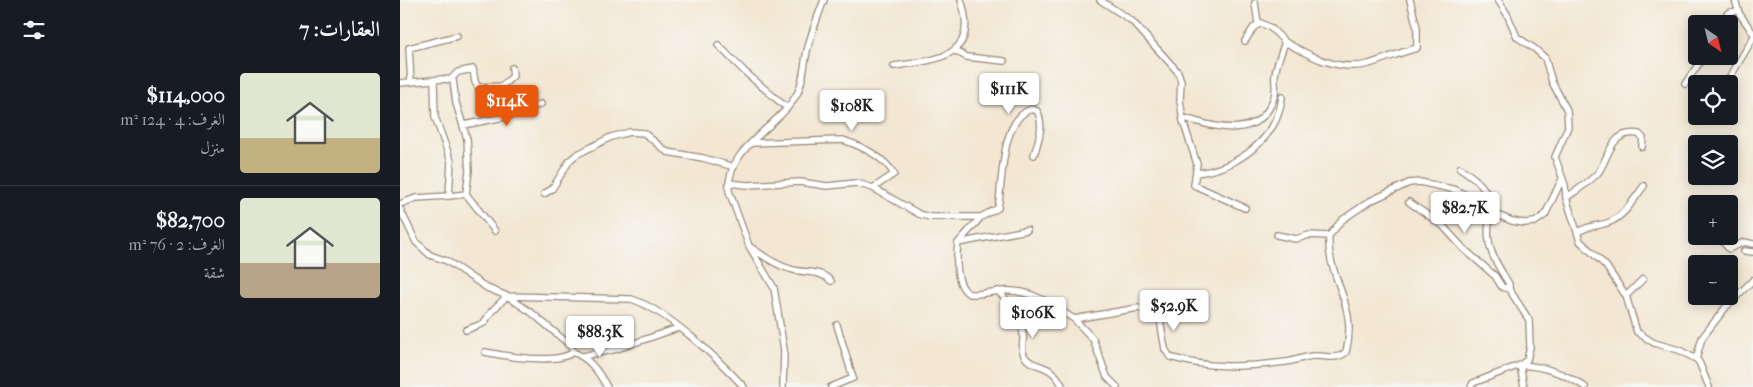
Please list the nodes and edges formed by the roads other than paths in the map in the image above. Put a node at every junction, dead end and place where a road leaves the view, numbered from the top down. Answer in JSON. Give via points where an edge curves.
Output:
{"nodes":[{"id":1,"x":824,"y":0,"type":"edge"},
{"id":2,"x":961,"y":0,"type":"edge"},
{"id":3,"x":1100,"y":0,"type":"edge"},
{"id":4,"x":1410,"y":0,"type":"edge"},
{"id":5,"x":1498,"y":0,"type":"edge"},
{"id":6,"x":1735,"y":0,"type":"edge"},
{"id":7,"x":1255,"y":3,"type":"dead end"},
{"id":8,"x":1738,"y":10,"type":"junction"},
{"id":9,"x":1726,"y":15,"type":"edge"},
{"id":10,"x":1258,"y":24,"type":"junction"},
{"id":11,"x":1753,"y":33,"type":"edge"},
{"id":12,"x":457,"y":36,"type":"dead end"},
{"id":13,"x":1753,"y":38,"type":"edge"},
{"id":14,"x":1245,"y":41,"type":"dead end"},
{"id":15,"x":1285,"y":42,"type":"junction"},
{"id":16,"x":718,"y":45,"type":"dead end"},
{"id":17,"x":955,"y":51,"type":"junction"},
{"id":18,"x":1004,"y":61,"type":"dead end"},
{"id":19,"x":1698,"y":65,"type":"edge"},
{"id":20,"x":894,"y":66,"type":"dead end"},
{"id":21,"x":512,"y":68,"type":"dead end"},
{"id":22,"x":1731,"y":75,"type":"edge"},
{"id":23,"x":451,"y":79,"type":"junction"},
{"id":24,"x":434,"y":80,"type":"junction"},
{"id":25,"x":411,"y":82,"type":"junction"},
{"id":26,"x":400,"y":84,"type":"edge"},
{"id":27,"x":1685,"y":84,"type":"dead end"},
{"id":28,"x":1282,"y":97,"type":"dead end"},
{"id":29,"x":541,"y":104,"type":"dead end"},
{"id":30,"x":787,"y":108,"type":"junction"},
{"id":31,"x":1182,"y":117,"type":"junction"},
{"id":32,"x":464,"y":126,"type":"junction"},
{"id":33,"x":751,"y":143,"type":"junction"},
{"id":34,"x":1642,"y":147,"type":"dead end"},
{"id":35,"x":1034,"y":155,"type":"dead end"},
{"id":36,"x":734,"y":166,"type":"junction"},
{"id":37,"x":1460,"y":168,"type":"dead end"},
{"id":38,"x":1196,"y":173,"type":"junction"},
{"id":39,"x":1562,"y":179,"type":"junction"},
{"id":40,"x":729,"y":183,"type":"junction"},
{"id":41,"x":1644,"y":186,"type":"dead end"},
{"id":42,"x":873,"y":188,"type":"junction"},
{"id":43,"x":466,"y":194,"type":"junction"},
{"id":44,"x":544,"y":194,"type":"dead end"},
{"id":45,"x":449,"y":196,"type":"junction"},
{"id":46,"x":1566,"y":198,"type":"junction"},
{"id":47,"x":1409,"y":202,"type":"dead end"},
{"id":48,"x":400,"y":204,"type":"edge"},
{"id":49,"x":1246,"y":208,"type":"dead end"},
{"id":50,"x":400,"y":209,"type":"edge"},
{"id":51,"x":1490,"y":212,"type":"junction"},
{"id":52,"x":981,"y":217,"type":"junction"},
{"id":53,"x":1027,"y":230,"type":"dead end"},
{"id":54,"x":495,"y":231,"type":"dead end"},
{"id":55,"x":1578,"y":232,"type":"junction"},
{"id":56,"x":1277,"y":235,"type":"dead end"},
{"id":57,"x":1329,"y":236,"type":"junction"},
{"id":58,"x":958,"y":243,"type":"junction"},
{"id":59,"x":1753,"y":244,"type":"edge"},
{"id":60,"x":1726,"y":245,"type":"edge"},
{"id":61,"x":1738,"y":245,"type":"edge"},
{"id":62,"x":1738,"y":245,"type":"edge"},
{"id":63,"x":749,"y":246,"type":"junction"},
{"id":64,"x":1744,"y":251,"type":"dead end"},
{"id":65,"x":1753,"y":252,"type":"edge"},
{"id":66,"x":1642,"y":279,"type":"dead end"},
{"id":67,"x":1753,"y":280,"type":"edge"},
{"id":68,"x":831,"y":281,"type":"dead end"},
{"id":69,"x":1508,"y":290,"type":"junction"},
{"id":70,"x":998,"y":291,"type":"junction"},
{"id":71,"x":507,"y":296,"type":"junction"},
{"id":72,"x":1626,"y":296,"type":"junction"},
{"id":73,"x":1074,"y":319,"type":"junction"},
{"id":74,"x":837,"y":325,"type":"dead end"},
{"id":75,"x":678,"y":328,"type":"junction"},
{"id":76,"x":466,"y":330,"type":"dead end"},
{"id":77,"x":485,"y":352,"type":"dead end"},
{"id":78,"x":573,"y":352,"type":"junction"},
{"id":79,"x":583,"y":356,"type":"junction"},
{"id":80,"x":1696,"y":359,"type":"junction"},
{"id":81,"x":1520,"y":366,"type":"junction"},
{"id":82,"x":607,"y":387,"type":"edge"},
{"id":83,"x":744,"y":387,"type":"edge"},
{"id":84,"x":783,"y":387,"type":"edge"},
{"id":85,"x":831,"y":387,"type":"edge"},
{"id":86,"x":1062,"y":387,"type":"edge"},
{"id":87,"x":1117,"y":387,"type":"edge"},
{"id":88,"x":1471,"y":387,"type":"edge"},
{"id":89,"x":1524,"y":387,"type":"edge"},
{"id":90,"x":1586,"y":387,"type":"edge"},
{"id":91,"x":1710,"y":387,"type":"edge"}],
"edges":[{"from":1,"to":30,"type":"street","via":[[808,47],[798,92]]},
{"from":2,"to":17,"type":"street","via":[[965,34]]},
{"from":3,"to":31,"type":"street","via":[[1132,21],[1172,64],[1181,81]]},
{"from":4,"to":15,"type":"street","via":[[1417,28],[1417,48],[1370,64],[1350,66],[1308,56]]},
{"from":5,"to":39,"type":"street","via":[[1517,37],[1546,61],[1552,82],[1567,110],[1568,127],[1555,157]]},
{"from":6,"to":8,"type":"street"},
{"from":7,"to":10,"type":"street"},
{"from":8,"to":9,"type":"street"},
{"from":8,"to":11,"type":"street"},
{"from":10,"to":14,"type":"street"},
{"from":10,"to":15,"type":"street","via":[[1268,25]]},
{"from":12,"to":25,"type":"street","via":[[409,48]]},
{"from":13,"to":22,"type":"street"},
{"from":15,"to":31,"type":"street","via":[[1275,73],[1275,96],[1259,120],[1235,129]]},
{"from":16,"to":30,"type":"street"},
{"from":17,"to":18,"type":"street"},
{"from":17,"to":20,"type":"street","via":[[933,60]]},
{"from":19,"to":27,"type":"street"},
{"from":21,"to":23,"type":"street","via":[[512,78],[501,86],[478,87],[474,82],[473,69],[458,72]]},
{"from":23,"to":24,"type":"street"},
{"from":23,"to":32,"type":"street"},
{"from":24,"to":25,"type":"street"},
{"from":24,"to":45,"type":"street","via":[[435,117],[451,162]]},
{"from":25,"to":26,"type":"street"},
{"from":28,"to":38,"type":"street","via":[[1277,120],[1258,144],[1232,162]]},
{"from":29,"to":32,"type":"street","via":[[509,116]]},
{"from":30,"to":33,"type":"street"},
{"from":31,"to":38,"type":"street","via":[[1194,151]]},
{"from":32,"to":43,"type":"street","via":[[469,171]]},
{"from":33,"to":36,"type":"street"},
{"from":33,"to":42,"type":"street","via":[[843,140],[856,144],[891,168],[894,174]]},
{"from":34,"to":46,"type":"street","via":[[1643,138],[1639,134],[1628,134],[1618,140],[1607,151],[1599,172]]},
{"from":35,"to":52,"type":"street","via":[[1040,140],[1040,118],[1032,109],[1019,118],[1009,136],[998,208]]},
{"from":36,"to":40,"type":"street"},
{"from":36,"to":44,"type":"street","via":[[667,152],[644,133],[622,133],[589,147],[570,160],[552,188]]},
{"from":37,"to":51,"type":"street","via":[[1482,184]]},
{"from":38,"to":49,"type":"street","via":[[1194,185]]},
{"from":39,"to":46,"type":"street"},
{"from":39,"to":51,"type":"street","via":[[1545,215],[1535,222],[1519,223]]},
{"from":40,"to":42,"type":"street","via":[[800,182],[827,186],[856,183]]},
{"from":40,"to":63,"type":"street"},
{"from":41,"to":55,"type":"street","via":[[1616,219],[1587,226]]},
{"from":42,"to":52,"type":"street","via":[[924,216]]},
{"from":43,"to":45,"type":"street"},
{"from":43,"to":54,"type":"street"},
{"from":45,"to":48,"type":"street","via":[[416,198]]},
{"from":46,"to":55,"type":"street"},
{"from":47,"to":69,"type":"street","via":[[1442,225]]},
{"from":50,"to":71,"type":"street","via":[[416,242],[430,255],[447,260],[487,288]]},
{"from":51,"to":57,"type":"street","via":[[1480,202],[1456,190],[1427,182],[1409,183],[1353,211]]},
{"from":51,"to":69,"type":"street","via":[[1487,226],[1490,248],[1509,284]]},
{"from":52,"to":58,"type":"street"},
{"from":53,"to":58,"type":"street"},
{"from":55,"to":72,"type":"street","via":[[1580,241],[1606,266]]},
{"from":56,"to":57,"type":"street","via":[[1296,239],[1309,235]]},
{"from":57,"to":73,"type":"street","via":[[1335,272],[1349,313],[1347,349],[1341,356],[1312,356],[1234,367],[1208,365],[1167,356],[1162,323],[1158,316],[1143,309],[1132,308]]},
{"from":58,"to":70,"type":"street","via":[[962,288],[974,294]]},
{"from":59,"to":61,"type":"street"},
{"from":60,"to":62,"type":"street","via":[[1729,249]]},
{"from":63,"to":68,"type":"street","via":[[785,267],[818,272]]},
{"from":63,"to":84,"type":"street","via":[[774,288],[784,350]]},
{"from":64,"to":65,"type":"street"},
{"from":66,"to":72,"type":"street"},
{"from":67,"to":80,"type":"street","via":[[1702,338]]},
{"from":69,"to":81,"type":"street","via":[[1530,326],[1529,355]]},
{"from":70,"to":73,"type":"street","via":[[1043,298]]},
{"from":70,"to":86,"type":"street","via":[[1019,321],[1025,356],[1050,369]]},
{"from":71,"to":75,"type":"street","via":[[631,299],[650,306]]},
{"from":71,"to":76,"type":"street","via":[[484,323]]},
{"from":71,"to":78,"type":"street","via":[[571,346]]},
{"from":72,"to":80,"type":"street","via":[[1633,321],[1642,336]]},
{"from":73,"to":87,"type":"street","via":[[1093,339],[1107,376]]},
{"from":74,"to":85,"type":"street","via":[[853,378]]},
{"from":75,"to":79,"type":"street","via":[[617,349]]},
{"from":75,"to":83,"type":"street","via":[[715,356]]},
{"from":77,"to":78,"type":"street","via":[[533,358],[565,356]]},
{"from":78,"to":79,"type":"street"},
{"from":79,"to":82,"type":"street"},
{"from":80,"to":91,"type":"street"},
{"from":81,"to":88,"type":"street","via":[[1486,377]]},
{"from":81,"to":89,"type":"street"},
{"from":81,"to":90,"type":"street","via":[[1544,368]]}]}
